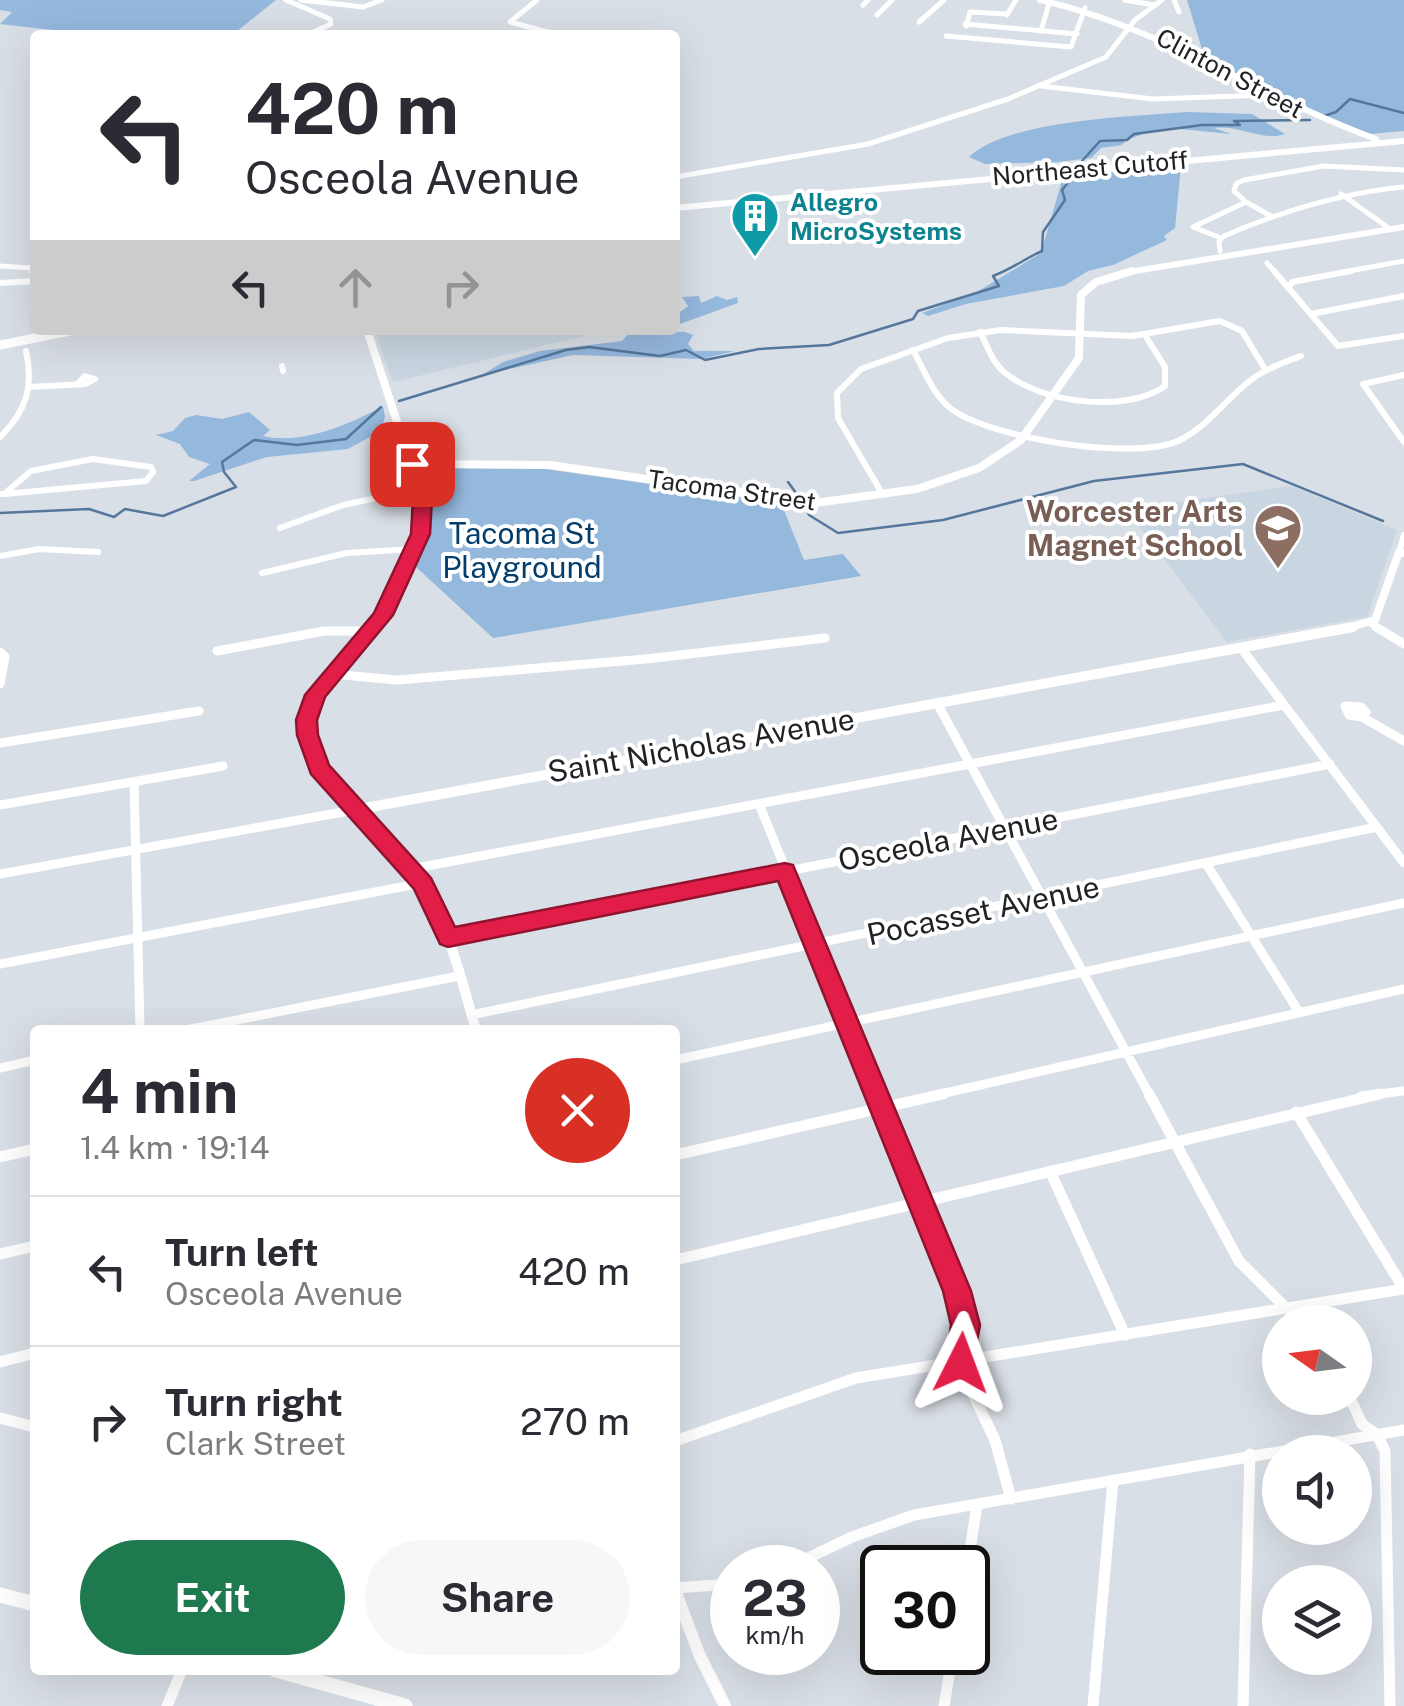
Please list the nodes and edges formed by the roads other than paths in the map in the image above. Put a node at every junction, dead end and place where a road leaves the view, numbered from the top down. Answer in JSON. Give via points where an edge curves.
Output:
{"nodes":[{"id":1,"x":286,"y":0,"type":"edge"},
{"id":2,"x":301,"y":0,"type":"edge"},
{"id":3,"x":382,"y":0,"type":"edge"},
{"id":4,"x":537,"y":0,"type":"edge"},
{"id":5,"x":892,"y":0,"type":"edge"},
{"id":6,"x":944,"y":0,"type":"edge"},
{"id":7,"x":1016,"y":0,"type":"edge"},
{"id":8,"x":1046,"y":0,"type":"edge"},
{"id":9,"x":1125,"y":0,"type":"edge"},
{"id":10,"x":1162,"y":0,"type":"edge"},
{"id":11,"x":1174,"y":0,"type":"edge"},
{"id":12,"x":1154,"y":6,"type":"junction"},
{"id":13,"x":1085,"y":8,"type":"junction"},
{"id":14,"x":1179,"y":12,"type":"dead end"},
{"id":15,"x":1006,"y":14,"type":"junction"},
{"id":16,"x":876,"y":15,"type":"dead end"},
{"id":17,"x":919,"y":22,"type":"dead end"},
{"id":18,"x":965,"y":24,"type":"junction"},
{"id":19,"x":1132,"y":24,"type":"junction"},
{"id":20,"x":1003,"y":27,"type":"junction"},
{"id":21,"x":326,"y":30,"type":"edge"},
{"id":22,"x":540,"y":30,"type":"edge"},
{"id":23,"x":1042,"y":31,"type":"junction"},
{"id":24,"x":1077,"y":34,"type":"junction"},
{"id":25,"x":946,"y":36,"type":"dead end"},
{"id":26,"x":962,"y":38,"type":"junction"},
{"id":27,"x":1041,"y":86,"type":"junction"},
{"id":28,"x":1264,"y":93,"type":"junction"},
{"id":29,"x":1360,"y":138,"type":"junction"},
{"id":30,"x":1404,"y":144,"type":"edge"},
{"id":31,"x":1404,"y":170,"type":"edge"},
{"id":32,"x":680,"y":176,"type":"edge"},
{"id":33,"x":1404,"y":187,"type":"edge"},
{"id":34,"x":1341,"y":194,"type":"junction"},
{"id":35,"x":1246,"y":202,"type":"junction"},
{"id":36,"x":680,"y":207,"type":"edge"},
{"id":37,"x":1271,"y":216,"type":"junction"},
{"id":38,"x":1404,"y":226,"type":"edge"},
{"id":39,"x":1390,"y":229,"type":"junction"},
{"id":40,"x":1221,"y":238,"type":"junction"},
{"id":41,"x":1220,"y":251,"type":"dead end"},
{"id":42,"x":1267,"y":263,"type":"dead end"},
{"id":43,"x":1402,"y":263,"type":"edge"},
{"id":44,"x":0,"y":266,"type":"edge"},
{"id":45,"x":30,"y":268,"type":"edge"},
{"id":46,"x":30,"y":281,"type":"edge"},
{"id":47,"x":0,"y":284,"type":"edge"},
{"id":48,"x":1289,"y":288,"type":"junction"},
{"id":49,"x":1404,"y":296,"type":"edge"},
{"id":50,"x":1311,"y":314,"type":"junction"},
{"id":51,"x":980,"y":332,"type":"junction"},
{"id":52,"x":1082,"y":334,"type":"junction"},
{"id":53,"x":52,"y":335,"type":"edge"},
{"id":54,"x":369,"y":335,"type":"edge"},
{"id":55,"x":1144,"y":335,"type":"junction"},
{"id":56,"x":1404,"y":336,"type":"edge"},
{"id":57,"x":38,"y":338,"type":"junction"},
{"id":58,"x":5,"y":344,"type":"edge"},
{"id":59,"x":912,"y":350,"type":"junction"},
{"id":60,"x":26,"y":352,"type":"junction"},
{"id":61,"x":1301,"y":356,"type":"dead end"},
{"id":62,"x":1265,"y":369,"type":"junction"},
{"id":63,"x":1404,"y":375,"type":"edge"},
{"id":64,"x":80,"y":382,"type":"dead end"},
{"id":65,"x":30,"y":387,"type":"junction"},
{"id":66,"x":1054,"y":392,"type":"junction"},
{"id":67,"x":1026,"y":433,"type":"junction"},
{"id":68,"x":0,"y":437,"type":"edge"},
{"id":69,"x":1404,"y":442,"type":"edge"},
{"id":70,"x":412,"y":464,"type":"junction"},
{"id":71,"x":420,"y":489,"type":"junction"},
{"id":72,"x":2,"y":494,"type":"edge"},
{"id":73,"x":883,"y":494,"type":"junction"},
{"id":74,"x":280,"y":528,"type":"dead end"},
{"id":75,"x":1404,"y":535,"type":"edge"},
{"id":76,"x":415,"y":549,"type":"junction"},
{"id":77,"x":98,"y":552,"type":"dead end"},
{"id":78,"x":1402,"y":553,"type":"edge"},
{"id":79,"x":0,"y":556,"type":"edge"},
{"id":80,"x":262,"y":572,"type":"dead end"},
{"id":81,"x":1371,"y":624,"type":"junction"},
{"id":82,"x":371,"y":631,"type":"junction"},
{"id":83,"x":825,"y":638,"type":"dead end"},
{"id":84,"x":1404,"y":644,"type":"edge"},
{"id":85,"x":1241,"y":648,"type":"junction"},
{"id":86,"x":217,"y":651,"type":"dead end"},
{"id":87,"x":0,"y":652,"type":"edge"},
{"id":88,"x":331,"y":674,"type":"junction"},
{"id":89,"x":0,"y":684,"type":"edge"},
{"id":90,"x":937,"y":703,"type":"junction"},
{"id":91,"x":1284,"y":704,"type":"junction"},
{"id":92,"x":199,"y":711,"type":"dead end"},
{"id":93,"x":1362,"y":717,"type":"dead end"},
{"id":94,"x":1404,"y":741,"type":"edge"},
{"id":95,"x":0,"y":743,"type":"edge"},
{"id":96,"x":970,"y":764,"type":"junction"},
{"id":97,"x":1330,"y":764,"type":"junction"},
{"id":98,"x":223,"y":766,"type":"dead end"},
{"id":99,"x":134,"y":782,"type":"junction"},
{"id":100,"x":759,"y":804,"type":"junction"},
{"id":101,"x":0,"y":805,"type":"edge"},
{"id":102,"x":354,"y":810,"type":"junction"},
{"id":103,"x":1377,"y":827,"type":"junction"},
{"id":104,"x":1004,"y":828,"type":"junction"},
{"id":105,"x":134,"y":849,"type":"junction"},
{"id":106,"x":1404,"y":864,"type":"edge"},
{"id":107,"x":1207,"y":865,"type":"junction"},
{"id":108,"x":411,"y":869,"type":"junction"},
{"id":109,"x":785,"y":871,"type":"junction"},
{"id":110,"x":0,"y":874,"type":"edge"},
{"id":111,"x":422,"y":883,"type":"junction"},
{"id":112,"x":1042,"y":898,"type":"junction"},
{"id":113,"x":1404,"y":903,"type":"edge"},
{"id":114,"x":1251,"y":936,"type":"junction"},
{"id":115,"x":140,"y":938,"type":"junction"},
{"id":116,"x":448,"y":938,"type":"junction"},
{"id":117,"x":818,"y":945,"type":"junction"},
{"id":118,"x":0,"y":964,"type":"edge"},
{"id":119,"x":1083,"y":973,"type":"junction"},
{"id":120,"x":459,"y":976,"type":"junction"},
{"id":121,"x":1400,"y":990,"type":"edge"},
{"id":122,"x":1404,"y":1004,"type":"edge"},
{"id":123,"x":1299,"y":1012,"type":"junction"},
{"id":124,"x":471,"y":1015,"type":"junction"},
{"id":125,"x":848,"y":1024,"type":"junction"},
{"id":126,"x":140,"y":1025,"type":"edge"},
{"id":127,"x":211,"y":1025,"type":"edge"},
{"id":128,"x":474,"y":1025,"type":"edge"},
{"id":129,"x":1125,"y":1052,"type":"junction"},
{"id":130,"x":680,"y":1059,"type":"edge"},
{"id":131,"x":30,"y":1061,"type":"edge"},
{"id":132,"x":0,"y":1068,"type":"edge"},
{"id":133,"x":1404,"y":1091,"type":"edge"},
{"id":134,"x":880,"y":1108,"type":"junction"},
{"id":135,"x":1296,"y":1112,"type":"junction"},
{"id":136,"x":1173,"y":1141,"type":"junction"},
{"id":137,"x":30,"y":1150,"type":"edge"},
{"id":138,"x":680,"y":1154,"type":"edge"},
{"id":139,"x":0,"y":1156,"type":"edge"},
{"id":140,"x":1050,"y":1171,"type":"junction"},
{"id":141,"x":921,"y":1202,"type":"junction"},
{"id":142,"x":30,"y":1247,"type":"edge"},
{"id":143,"x":0,"y":1254,"type":"edge"},
{"id":144,"x":680,"y":1259,"type":"edge"},
{"id":145,"x":1404,"y":1289,"type":"edge"},
{"id":146,"x":1283,"y":1305,"type":"edge"},
{"id":147,"x":1316,"y":1305,"type":"edge"},
{"id":148,"x":1262,"y":1314,"type":"edge"},
{"id":149,"x":1126,"y":1335,"type":"junction"},
{"id":150,"x":30,"y":1355,"type":"edge"},
{"id":151,"x":0,"y":1362,"type":"edge"},
{"id":152,"x":961,"y":1363,"type":"junction"},
{"id":153,"x":1358,"y":1415,"type":"edge"},
{"id":154,"x":0,"y":1418,"type":"edge"},
{"id":155,"x":30,"y":1426,"type":"edge"},
{"id":156,"x":1404,"y":1430,"type":"edge"},
{"id":157,"x":1377,"y":1434,"type":"junction"},
{"id":158,"x":680,"y":1440,"type":"edge"},
{"id":159,"x":1250,"y":1454,"type":"junction"},
{"id":160,"x":1113,"y":1480,"type":"junction"},
{"id":161,"x":1011,"y":1499,"type":"junction"},
{"id":162,"x":977,"y":1504,"type":"junction"},
{"id":163,"x":840,"y":1545,"type":"edge"},
{"id":164,"x":971,"y":1545,"type":"edge"},
{"id":165,"x":710,"y":1588,"type":"edge"},
{"id":166,"x":680,"y":1589,"type":"edge"},
{"id":167,"x":0,"y":1595,"type":"edge"},
{"id":168,"x":680,"y":1601,"type":"edge"},
{"id":169,"x":30,"y":1603,"type":"edge"},
{"id":170,"x":180,"y":1675,"type":"edge"},
{"id":171,"x":294,"y":1675,"type":"edge"},
{"id":172,"x":949,"y":1675,"type":"edge"},
{"id":173,"x":167,"y":1706,"type":"edge"},
{"id":174,"x":405,"y":1706,"type":"edge"},
{"id":175,"x":724,"y":1706,"type":"edge"},
{"id":176,"x":944,"y":1706,"type":"edge"},
{"id":177,"x":1093,"y":1706,"type":"edge"},
{"id":178,"x":1243,"y":1706,"type":"edge"},
{"id":179,"x":1390,"y":1706,"type":"edge"}],
"edges":[{"from":1,"to":21,"type":"street","via":[[330,18]]},
{"from":2,"to":3,"type":"street","via":[[369,6]]},
{"from":4,"to":22,"type":"street","via":[[510,22]]},
{"from":5,"to":16,"type":"street"},
{"from":6,"to":17,"type":"street"},
{"from":7,"to":15,"type":"street"},
{"from":8,"to":13,"type":"main road","name":"Clinton Street"},
{"from":8,"to":23,"type":"street"},
{"from":9,"to":12,"type":"street"},
{"from":10,"to":12,"type":"street"},
{"from":11,"to":14,"type":"street"},
{"from":12,"to":19,"type":"street"},
{"from":13,"to":19,"type":"main road","name":"Clinton Street"},
{"from":13,"to":24,"type":"street"},
{"from":15,"to":18,"type":"street","via":[[970,12]]},
{"from":15,"to":20,"type":"street"},
{"from":18,"to":20,"type":"street"},
{"from":18,"to":26,"type":"street"},
{"from":19,"to":27,"type":"street","via":[[1112,54]]},
{"from":19,"to":28,"type":"main road","name":"Clinton Street"},
{"from":20,"to":23,"type":"street"},
{"from":23,"to":24,"type":"street"},
{"from":24,"to":26,"type":"street","via":[[1065,48]]},
{"from":25,"to":26,"type":"street"},
{"from":27,"to":28,"type":"street","via":[[1142,98]]},
{"from":27,"to":32,"type":"street","via":[[868,144]]},
{"from":28,"to":29,"type":"main road","name":"Clinton Street"},
{"from":29,"to":30,"type":"main road","name":"Northeast Cutoff"},
{"from":29,"to":36,"type":"main road","name":"Northeast Cutoff"},
{"from":31,"to":35,"type":"street","via":[[1336,166],[1249,178],[1234,187]]},
{"from":33,"to":34,"type":"street"},
{"from":34,"to":37,"type":"street"},
{"from":34,"to":39,"type":"street"},
{"from":35,"to":37,"type":"street"},
{"from":35,"to":40,"type":"street","via":[[1193,227]]},
{"from":37,"to":40,"type":"street"},
{"from":38,"to":39,"type":"street","name":"Tacoma Street"},
{"from":39,"to":52,"type":"street","name":"Tacoma Street","via":[[1119,273],[1081,295]]},
{"from":40,"to":41,"type":"street"},
{"from":42,"to":48,"type":"street"},
{"from":43,"to":48,"type":"street","via":[[1292,282]]},
{"from":44,"to":45,"type":"street"},
{"from":46,"to":47,"type":"street"},
{"from":48,"to":50,"type":"street"},
{"from":49,"to":50,"type":"street"},
{"from":50,"to":56,"type":"street","via":[[1338,346]]},
{"from":51,"to":52,"type":"street"},
{"from":51,"to":59,"type":"street"},
{"from":51,"to":66,"type":"street","via":[[1006,374]]},
{"from":52,"to":55,"type":"street"},
{"from":52,"to":66,"type":"street","name":"Tacoma Street","via":[[1079,358]]},
{"from":53,"to":57,"type":"main road"},
{"from":54,"to":70,"type":"street"},
{"from":55,"to":62,"type":"street","via":[[1230,323]]},
{"from":55,"to":66,"type":"street","via":[[1165,367],[1159,394],[1112,405]]},
{"from":57,"to":58,"type":"main road"},
{"from":57,"to":60,"type":"street"},
{"from":58,"to":60,"type":"street"},
{"from":59,"to":67,"type":"street","via":[[946,406]]},
{"from":59,"to":73,"type":"street","via":[[854,372],[835,398],[838,418]]},
{"from":60,"to":65,"type":"street"},
{"from":61,"to":62,"type":"street"},
{"from":62,"to":67,"type":"street","via":[[1201,428],[1167,445],[1106,450]]},
{"from":63,"to":69,"type":"street","via":[[1362,384]]},
{"from":64,"to":65,"type":"street"},
{"from":65,"to":68,"type":"street","via":[[26,407]]},
{"from":66,"to":67,"type":"street","name":"Tacoma Street"},
{"from":67,"to":73,"type":"street","name":"Tacoma Street","via":[[963,475]]},
{"from":70,"to":71,"type":"street"},
{"from":70,"to":73,"type":"street","name":"Tacoma Street","via":[[550,466],[815,504]]},
{"from":71,"to":74,"type":"street","via":[[343,505]]},
{"from":71,"to":76,"type":"street"},
{"from":72,"to":72,"type":"street","via":[[146,481],[153,472],[151,466],[114,460],[46,465],[18,475]]},
{"from":75,"to":78,"type":"street"},
{"from":76,"to":80,"type":"street","via":[[347,553]]},
{"from":76,"to":82,"type":"street"},
{"from":77,"to":79,"type":"street","via":[[39,549]]},
{"from":78,"to":81,"type":"street"},
{"from":81,"to":84,"type":"street"},
{"from":81,"to":85,"type":"street","name":"Saint Nicholas Avenue"},
{"from":82,"to":86,"type":"street","via":[[324,632]]},
{"from":82,"to":88,"type":"street"},
{"from":83,"to":88,"type":"street","via":[[396,680]]},
{"from":85,"to":90,"type":"street","name":"Saint Nicholas Avenue"},
{"from":85,"to":91,"type":"street"},
{"from":87,"to":89,"type":"street"},
{"from":88,"to":102,"type":"street","via":[[312,702],[308,740],[319,768]]},
{"from":90,"to":96,"type":"street"},
{"from":90,"to":102,"type":"street","name":"Saint Nicholas Avenue"},
{"from":91,"to":96,"type":"street"},
{"from":91,"to":97,"type":"street"},
{"from":92,"to":95,"type":"street"},
{"from":93,"to":94,"type":"street"},
{"from":96,"to":100,"type":"street"},
{"from":96,"to":104,"type":"street"},
{"from":97,"to":103,"type":"street"},
{"from":97,"to":104,"type":"street","name":"Osceola Avenue"},
{"from":98,"to":99,"type":"street"},
{"from":99,"to":101,"type":"street"},
{"from":99,"to":105,"type":"street"},
{"from":100,"to":108,"type":"street"},
{"from":100,"to":109,"type":"street"},
{"from":102,"to":105,"type":"street","name":"Saint Nicholas Avenue"},
{"from":102,"to":108,"type":"street"},
{"from":103,"to":106,"type":"street"},
{"from":103,"to":107,"type":"street","name":"Pocasset Avenue"},
{"from":104,"to":109,"type":"street","name":"Osceola Avenue"},
{"from":104,"to":112,"type":"street"},
{"from":105,"to":110,"type":"street","name":"Saint Nicholas Avenue"},
{"from":105,"to":115,"type":"street"},
{"from":107,"to":112,"type":"street","name":"Pocasset Avenue"},
{"from":107,"to":114,"type":"street"},
{"from":108,"to":111,"type":"street"},
{"from":109,"to":116,"type":"street","name":"Osceola Avenue"},
{"from":109,"to":117,"type":"street"},
{"from":111,"to":115,"type":"street"},
{"from":111,"to":116,"type":"street"},
{"from":112,"to":117,"type":"street","name":"Pocasset Avenue"},
{"from":112,"to":119,"type":"street"},
{"from":113,"to":114,"type":"street"},
{"from":114,"to":119,"type":"street"},
{"from":114,"to":123,"type":"street"},
{"from":115,"to":118,"type":"street"},
{"from":115,"to":126,"type":"street"},
{"from":116,"to":120,"type":"street"},
{"from":117,"to":124,"type":"street","name":"Pocasset Avenue"},
{"from":117,"to":125,"type":"street"},
{"from":119,"to":125,"type":"street"},
{"from":119,"to":129,"type":"street"},
{"from":120,"to":124,"type":"street"},
{"from":120,"to":127,"type":"street"},
{"from":121,"to":122,"type":"street"},
{"from":121,"to":123,"type":"street"},
{"from":123,"to":129,"type":"street"},
{"from":124,"to":128,"type":"street"},
{"from":125,"to":130,"type":"street"},
{"from":125,"to":134,"type":"street"},
{"from":129,"to":134,"type":"street"},
{"from":129,"to":136,"type":"street"},
{"from":131,"to":132,"type":"street"},
{"from":133,"to":135,"type":"street"},
{"from":134,"to":138,"type":"street"},
{"from":134,"to":141,"type":"street"},
{"from":135,"to":136,"type":"street"},
{"from":135,"to":145,"type":"street"},
{"from":136,"to":140,"type":"street"},
{"from":136,"to":146,"type":"street","via":[[1239,1261]]},
{"from":137,"to":139,"type":"street"},
{"from":140,"to":141,"type":"street"},
{"from":140,"to":149,"type":"street"},
{"from":141,"to":144,"type":"street"},
{"from":141,"to":152,"type":"street","via":[[961,1302]]},
{"from":142,"to":143,"type":"street"},
{"from":145,"to":147,"type":"street"},
{"from":148,"to":149,"type":"street"},
{"from":149,"to":152,"type":"street"},
{"from":150,"to":151,"type":"street"},
{"from":152,"to":158,"type":"street","via":[[856,1378]]},
{"from":152,"to":161,"type":"street","via":[[995,1440]]},
{"from":153,"to":157,"type":"street"},
{"from":154,"to":155,"type":"street"},
{"from":156,"to":157,"type":"street"},
{"from":157,"to":159,"type":"street"},
{"from":157,"to":179,"type":"street","via":[[1385,1451]]},
{"from":159,"to":160,"type":"street"},
{"from":159,"to":178,"type":"street"},
{"from":160,"to":161,"type":"street"},
{"from":160,"to":177,"type":"street"},
{"from":161,"to":162,"type":"street"},
{"from":162,"to":163,"type":"street","via":[[895,1521]]},
{"from":162,"to":164,"type":"street"},
{"from":165,"to":166,"type":"street"},
{"from":167,"to":169,"type":"main road"},
{"from":168,"to":175,"type":"street"},
{"from":170,"to":173,"type":"street"},
{"from":171,"to":174,"type":"main road"},
{"from":172,"to":176,"type":"street"}]}
